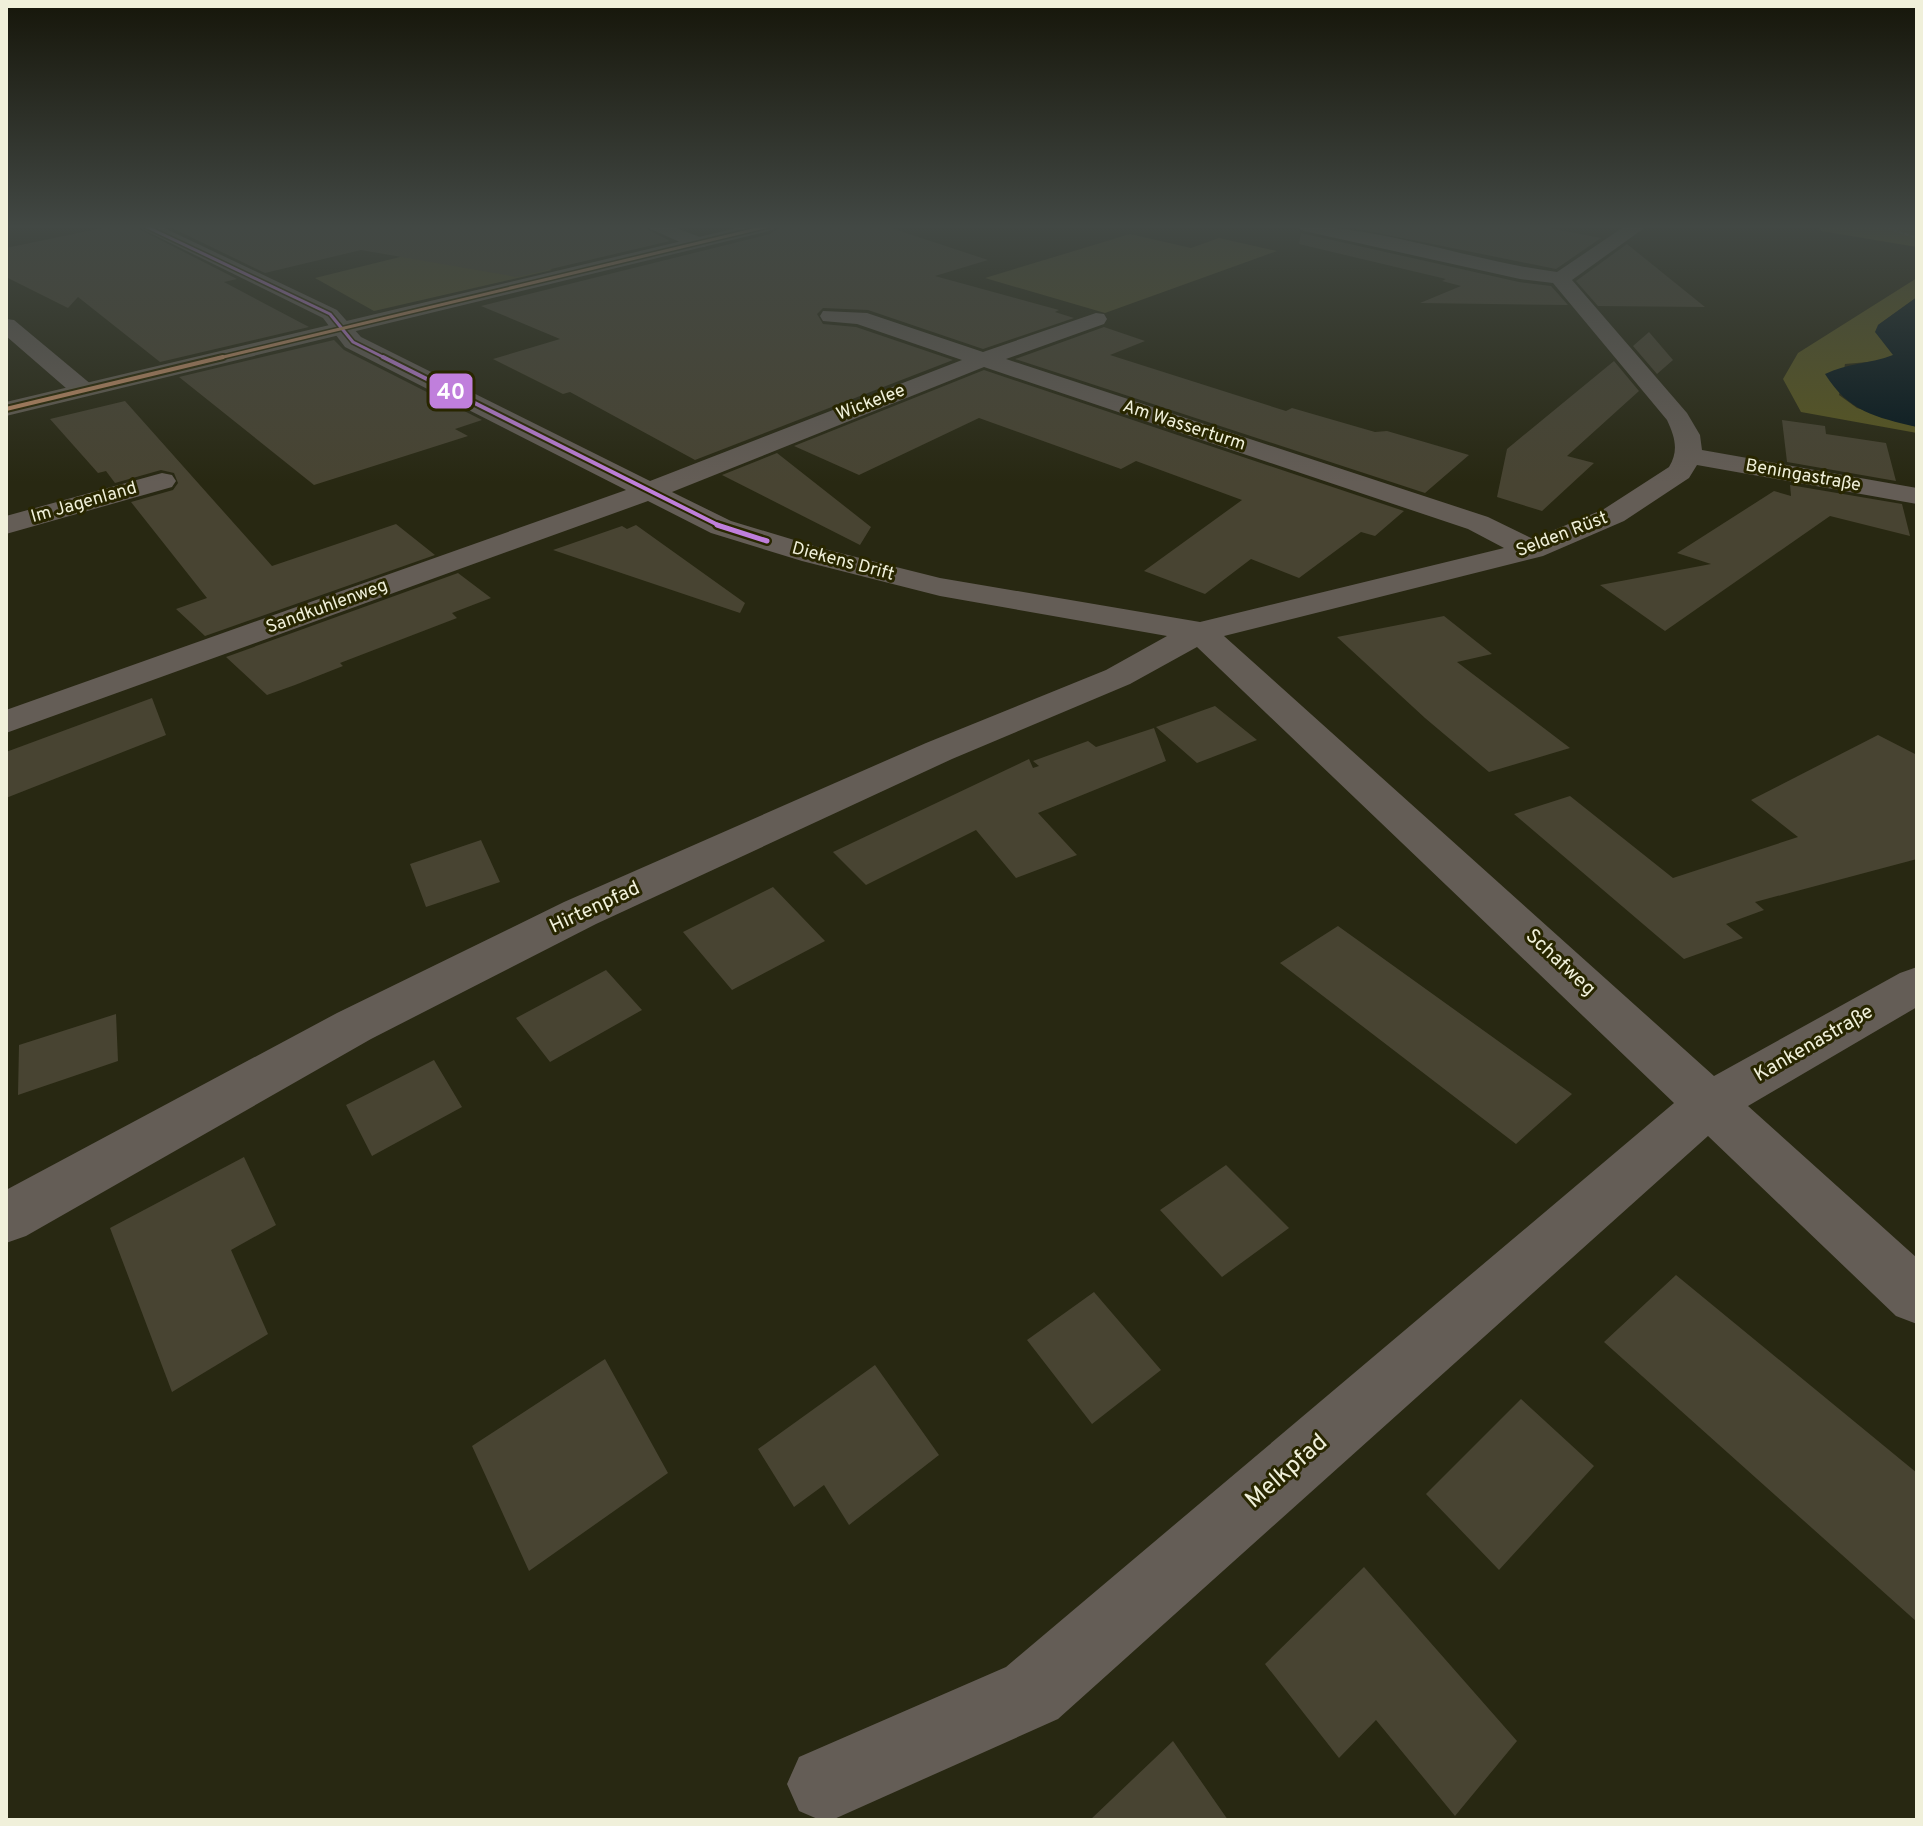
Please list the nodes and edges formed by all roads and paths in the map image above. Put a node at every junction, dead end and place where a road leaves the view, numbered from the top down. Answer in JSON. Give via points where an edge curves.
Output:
{"nodes":[{"id":1,"x":324,"y":311,"type":"edge"},
{"id":2,"x":412,"y":311,"type":"edge"},
{"id":3,"x":1585,"y":311,"type":"edge"},
{"id":4,"x":831,"y":316,"type":"dead end"},
{"id":5,"x":1096,"y":319,"type":"dead end"},
{"id":6,"x":6,"y":325,"type":"edge"},
{"id":7,"x":342,"y":328,"type":"junction"},
{"id":8,"x":982,"y":360,"type":"junction"},
{"id":9,"x":83,"y":390,"type":"junction"},
{"id":10,"x":6,"y":409,"type":"edge"},
{"id":11,"x":1689,"y":456,"type":"junction"},
{"id":12,"x":162,"y":481,"type":"dead end"},
{"id":13,"x":648,"y":491,"type":"junction"},
{"id":14,"x":1917,"y":496,"type":"edge"},
{"id":15,"x":6,"y":525,"type":"edge"},
{"id":16,"x":1532,"y":550,"type":"junction"},
{"id":17,"x":1200,"y":632,"type":"junction"},
{"id":18,"x":6,"y":722,"type":"edge"},
{"id":19,"x":1917,"y":985,"type":"edge"},
{"id":20,"x":1711,"y":1102,"type":"junction"},
{"id":21,"x":6,"y":1218,"type":"edge"},
{"id":22,"x":1917,"y":1296,"type":"edge"},
{"id":23,"x":826,"y":1784,"type":"dead end"}],
"edges":[{"from":1,"to":7,"type":"street","name":"Diekens Drift"},
{"from":2,"to":7,"type":"main road"},
{"from":3,"to":11,"type":"street","via":[[1678,418]]},
{"from":4,"to":8,"type":"street","name":"Am Wasserturm","via":[[859,318]]},
{"from":5,"to":8,"type":"street","name":"Wickelee"},
{"from":6,"to":9,"type":"street"},
{"from":7,"to":9,"type":"main road"},
{"from":7,"to":13,"type":"street","name":"Diekens Drift","via":[[353,342]]},
{"from":8,"to":13,"type":"street","name":"Wickelee"},
{"from":8,"to":16,"type":"street","name":"Am Wasserturm","via":[[1478,523]]},
{"from":9,"to":10,"type":"main road"},
{"from":11,"to":14,"type":"street","name":"Beningastraße"},
{"from":11,"to":16,"type":"street","name":"Selden Rüst","via":[[1679,472],[1614,515]]},
{"from":12,"to":15,"type":"street","name":"Im Jagenland"},
{"from":13,"to":17,"type":"street","name":"Diekens Drift","via":[[721,527],[813,555],[940,587]]},
{"from":13,"to":18,"type":"street","name":"Sandkuhlenweg"},
{"from":16,"to":17,"type":"street","name":"Selden Rüst"},
{"from":17,"to":20,"type":"street","name":"Schafweg"},
{"from":17,"to":21,"type":"street","name":"Hirtenpfad","via":[[1118,677],[939,751],[580,913],[354,1026]]},
{"from":19,"to":20,"type":"street","name":"Kankenastraße"},
{"from":20,"to":22,"type":"street","name":"Schafweg"},
{"from":20,"to":23,"type":"street","name":"Melkpfad","via":[[1032,1693]]}]}
